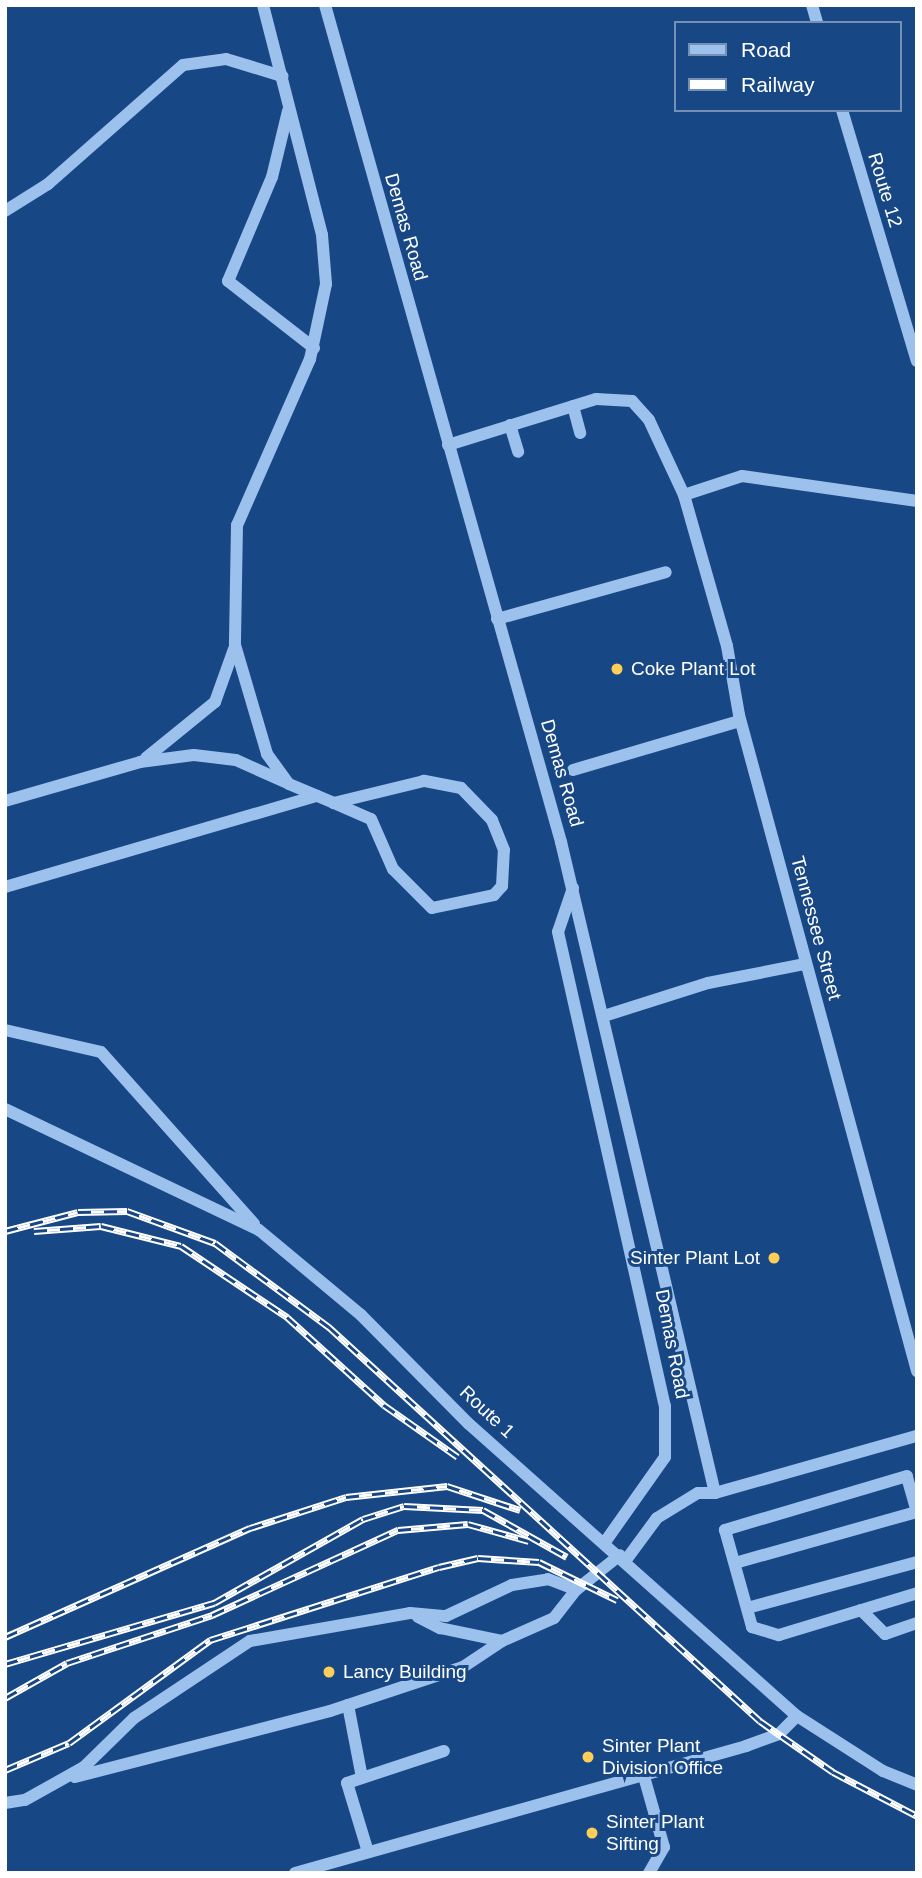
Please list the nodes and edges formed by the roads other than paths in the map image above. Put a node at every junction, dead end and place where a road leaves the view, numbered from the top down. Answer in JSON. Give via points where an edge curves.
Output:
{"nodes":[{"id":1,"x":263,"y":5,"type":"edge"},
{"id":2,"x":325,"y":5,"type":"edge"},
{"id":3,"x":282,"y":76,"type":"junction"},
{"id":4,"x":290,"y":104,"type":"junction"},
{"id":5,"x":843,"y":112,"type":"edge"},
{"id":6,"x":5,"y":211,"type":"edge"},
{"id":7,"x":314,"y":348,"type":"junction"},
{"id":8,"x":917,"y":361,"type":"edge"},
{"id":9,"x":573,"y":406,"type":"junction"},
{"id":10,"x":510,"y":425,"type":"junction"},
{"id":11,"x":580,"y":433,"type":"dead end"},
{"id":12,"x":448,"y":444,"type":"junction"},
{"id":13,"x":518,"y":452,"type":"dead end"},
{"id":14,"x":684,"y":495,"type":"junction"},
{"id":15,"x":917,"y":501,"type":"edge"},
{"id":16,"x":666,"y":572,"type":"dead end"},
{"id":17,"x":497,"y":619,"type":"junction"},
{"id":18,"x":235,"y":645,"type":"junction"},
{"id":19,"x":740,"y":721,"type":"junction"},
{"id":20,"x":140,"y":762,"type":"junction"},
{"id":21,"x":573,"y":770,"type":"dead end"},
{"id":22,"x":289,"y":784,"type":"junction"},
{"id":23,"x":317,"y":796,"type":"junction"},
{"id":24,"x":5,"y":801,"type":"edge"},
{"id":25,"x":334,"y":803,"type":"junction"},
{"id":26,"x":5,"y":887,"type":"edge"},
{"id":27,"x":573,"y":888,"type":"junction"},
{"id":28,"x":805,"y":964,"type":"junction"},
{"id":29,"x":604,"y":1016,"type":"junction"},
{"id":30,"x":5,"y":1030,"type":"edge"},
{"id":31,"x":5,"y":1109,"type":"edge"},
{"id":32,"x":258,"y":1230,"type":"junction"},
{"id":33,"x":917,"y":1371,"type":"edge"},
{"id":34,"x":917,"y":1436,"type":"edge"},
{"id":35,"x":715,"y":1493,"type":"junction"},
{"id":36,"x":917,"y":1513,"type":"edge"},
{"id":37,"x":605,"y":1542,"type":"junction"},
{"id":38,"x":623,"y":1557,"type":"junction"},
{"id":39,"x":917,"y":1562,"type":"edge"},
{"id":40,"x":735,"y":1563,"type":"junction"},
{"id":41,"x":576,"y":1590,"type":"junction"},
{"id":42,"x":917,"y":1593,"type":"edge"},
{"id":43,"x":747,"y":1608,"type":"junction"},
{"id":44,"x":861,"y":1609,"type":"junction"},
{"id":45,"x":410,"y":1612,"type":"junction"},
{"id":46,"x":917,"y":1623,"type":"edge"},
{"id":47,"x":502,"y":1641,"type":"junction"},
{"id":48,"x":348,"y":1704,"type":"junction"},
{"id":49,"x":797,"y":1716,"type":"junction"},
{"id":50,"x":444,"y":1751,"type":"dead end"},
{"id":51,"x":643,"y":1773,"type":"junction"},
{"id":52,"x":362,"y":1778,"type":"junction"},
{"id":53,"x":60,"y":1781,"type":"junction"},
{"id":54,"x":917,"y":1785,"type":"edge"},
{"id":55,"x":5,"y":1802,"type":"edge"},
{"id":56,"x":368,"y":1852,"type":"junction"},
{"id":57,"x":295,"y":1873,"type":"edge"},
{"id":58,"x":649,"y":1873,"type":"edge"}],
"edges":[{"from":1,"to":3,"type":"street"},
{"from":2,"to":12,"type":"street","name":"Demas Road"},
{"from":3,"to":4,"type":"street"},
{"from":3,"to":6,"type":"street","via":[[226,59],[183,65],[48,184]]},
{"from":4,"to":7,"type":"street","via":[[326,259]]},
{"from":4,"to":7,"type":"street","via":[[272,177],[228,281]]},
{"from":5,"to":8,"type":"street","name":"Route 12"},
{"from":7,"to":18,"type":"street","via":[[237,526]]},
{"from":9,"to":10,"type":"street"},
{"from":9,"to":11,"type":"street"},
{"from":9,"to":14,"type":"street","name":"Tennessee Street","via":[[596,399],[632,401],[649,420]]},
{"from":10,"to":12,"type":"street"},
{"from":10,"to":13,"type":"street"},
{"from":12,"to":17,"type":"street","name":"Demas Road"},
{"from":14,"to":15,"type":"street","via":[[742,476]]},
{"from":14,"to":19,"type":"street","name":"Tennessee Street","via":[[729,653]]},
{"from":16,"to":17,"type":"street"},
{"from":17,"to":27,"type":"street","name":"Demas Road"},
{"from":18,"to":20,"type":"street","via":[[215,702],[181,736]]},
{"from":18,"to":22,"type":"street","via":[[267,754]]},
{"from":19,"to":21,"type":"street"},
{"from":19,"to":28,"type":"street","name":"Tennessee Street"},
{"from":20,"to":22,"type":"street","via":[[221,756]]},
{"from":20,"to":24,"type":"street"},
{"from":22,"to":23,"type":"street"},
{"from":23,"to":25,"type":"street"},
{"from":23,"to":26,"type":"street"},
{"from":25,"to":25,"type":"street","via":[[377,825],[393,869],[432,908],[494,895],[502,886],[504,850],[492,820],[461,788],[424,781]]},
{"from":27,"to":29,"type":"street"},
{"from":27,"to":37,"type":"street","name":"Demas Road","via":[[558,932],[665,1406],[665,1457]]},
{"from":28,"to":29,"type":"street","via":[[708,983]]},
{"from":28,"to":33,"type":"street","name":"Tennessee Street"},
{"from":29,"to":35,"type":"street"},
{"from":30,"to":32,"type":"street","via":[[101,1052]]},
{"from":31,"to":32,"type":"street","name":"Route 1"},
{"from":32,"to":37,"type":"street","name":"Route 1"},
{"from":34,"to":35,"type":"street"},
{"from":35,"to":38,"type":"street","via":[[698,1493],[657,1518]]},
{"from":36,"to":40,"type":"street"},
{"from":36,"to":40,"type":"street","via":[[907,1476],[725,1530]]},
{"from":37,"to":38,"type":"street","name":"Route 1"},
{"from":38,"to":41,"type":"street"},
{"from":38,"to":49,"type":"street","name":"Route 1"},
{"from":39,"to":43,"type":"street"},
{"from":40,"to":43,"type":"street"},
{"from":41,"to":45,"type":"street","via":[[548,1579],[512,1585],[446,1616]]},
{"from":41,"to":47,"type":"street","via":[[554,1618]]},
{"from":42,"to":44,"type":"street"},
{"from":43,"to":44,"type":"street","via":[[752,1627],[779,1635]]},
{"from":44,"to":46,"type":"street","via":[[885,1634]]},
{"from":45,"to":47,"type":"street","via":[[440,1628]]},
{"from":45,"to":53,"type":"street","via":[[250,1642],[134,1718],[84,1767]]},
{"from":47,"to":48,"type":"street","via":[[463,1667]]},
{"from":48,"to":52,"type":"street"},
{"from":48,"to":53,"type":"street"},
{"from":49,"to":51,"type":"street","via":[[768,1738]]},
{"from":49,"to":54,"type":"street","name":"Route 1","via":[[883,1771]]},
{"from":50,"to":52,"type":"street"},
{"from":51,"to":56,"type":"street"},
{"from":51,"to":58,"type":"street","via":[[664,1847]]},
{"from":52,"to":56,"type":"street","via":[[347,1783]]},
{"from":53,"to":55,"type":"street","via":[[25,1800]]},
{"from":56,"to":57,"type":"street"}]}
